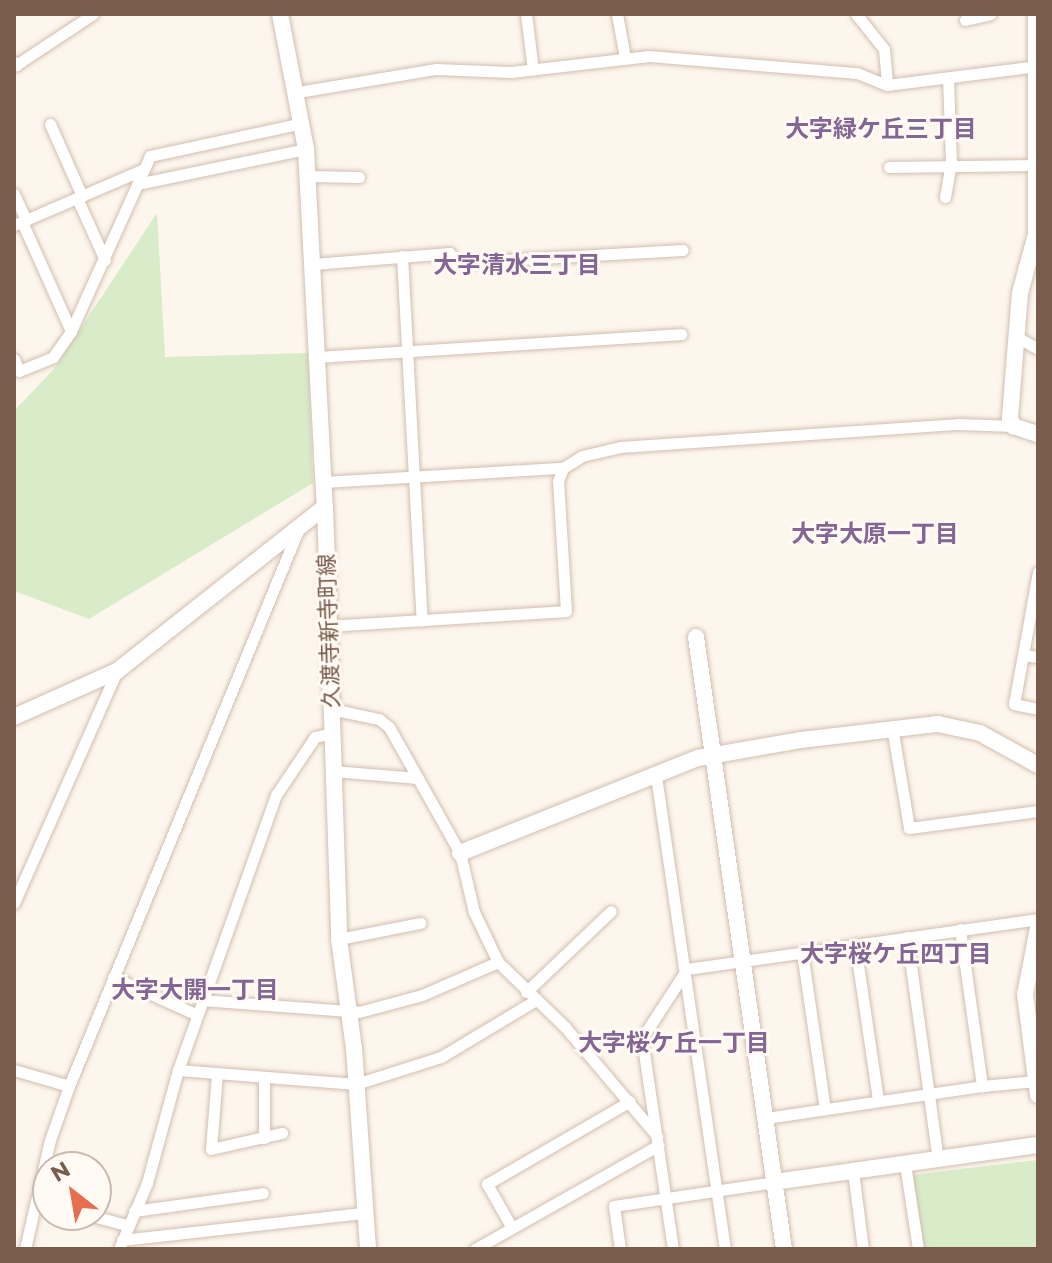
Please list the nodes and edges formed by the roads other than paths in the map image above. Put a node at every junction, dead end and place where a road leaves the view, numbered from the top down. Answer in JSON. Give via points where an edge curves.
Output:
{"nodes":[{"id":1,"x":93,"y":14,"type":"edge"},
{"id":2,"x":280,"y":14,"type":"edge"},
{"id":3,"x":526,"y":14,"type":"edge"},
{"id":4,"x":617,"y":14,"type":"edge"},
{"id":5,"x":856,"y":14,"type":"edge"},
{"id":6,"x":990,"y":14,"type":"edge"},
{"id":7,"x":1036,"y":14,"type":"edge"},
{"id":8,"x":965,"y":20,"type":"dead end"},
{"id":9,"x":625,"y":58,"type":"junction"},
{"id":10,"x":14,"y":62,"type":"edge"},
{"id":11,"x":1037,"y":66,"type":"edge"},
{"id":12,"x":533,"y":70,"type":"junction"},
{"id":13,"x":948,"y":78,"type":"junction"},
{"id":14,"x":887,"y":85,"type":"junction"},
{"id":15,"x":298,"y":92,"type":"junction"},
{"id":16,"x":302,"y":123,"type":"junction"},
{"id":17,"x":50,"y":124,"type":"dead end"},
{"id":18,"x":306,"y":149,"type":"junction"},
{"id":19,"x":951,"y":163,"type":"junction"},
{"id":20,"x":1037,"y":165,"type":"edge"},
{"id":21,"x":889,"y":167,"type":"dead end"},
{"id":22,"x":144,"y":169,"type":"junction"},
{"id":23,"x":308,"y":176,"type":"junction"},
{"id":24,"x":359,"y":177,"type":"dead end"},
{"id":25,"x":137,"y":184,"type":"junction"},
{"id":26,"x":1038,"y":185,"type":"edge"},
{"id":27,"x":14,"y":194,"type":"edge"},
{"id":28,"x":80,"y":197,"type":"junction"},
{"id":29,"x":945,"y":197,"type":"dead end"},
{"id":30,"x":20,"y":223,"type":"edge"},
{"id":31,"x":1037,"y":234,"type":"edge"},
{"id":32,"x":683,"y":250,"type":"dead end"},
{"id":33,"x":402,"y":256,"type":"junction"},
{"id":34,"x":105,"y":260,"type":"junction"},
{"id":35,"x":313,"y":264,"type":"junction"},
{"id":36,"x":71,"y":331,"type":"junction"},
{"id":37,"x":681,"y":334,"type":"dead end"},
{"id":38,"x":1015,"y":336,"type":"junction"},
{"id":39,"x":1038,"y":349,"type":"edge"},
{"id":40,"x":407,"y":351,"type":"junction"},
{"id":41,"x":318,"y":357,"type":"junction"},
{"id":42,"x":14,"y":359,"type":"edge"},
{"id":43,"x":1013,"y":426,"type":"junction"},
{"id":44,"x":1038,"y":434,"type":"edge"},
{"id":45,"x":563,"y":468,"type":"junction"},
{"id":46,"x":414,"y":476,"type":"junction"},
{"id":47,"x":324,"y":482,"type":"junction"},
{"id":48,"x":325,"y":507,"type":"junction"},
{"id":49,"x":299,"y":528,"type":"junction"},
{"id":50,"x":1038,"y":572,"type":"edge"},
{"id":51,"x":422,"y":620,"type":"junction"},
{"id":52,"x":329,"y":626,"type":"junction"},
{"id":53,"x":696,"y":637,"type":"dead end"},
{"id":54,"x":1024,"y":655,"type":"junction"},
{"id":55,"x":1038,"y":657,"type":"edge"},
{"id":56,"x":117,"y":671,"type":"junction"},
{"id":57,"x":331,"y":709,"type":"junction"},
{"id":58,"x":1038,"y":709,"type":"edge"},
{"id":59,"x":14,"y":717,"type":"edge"},
{"id":60,"x":892,"y":727,"type":"junction"},
{"id":61,"x":332,"y":733,"type":"junction"},
{"id":62,"x":712,"y":754,"type":"junction"},
{"id":63,"x":1038,"y":765,"type":"edge"},
{"id":64,"x":333,"y":771,"type":"junction"},
{"id":65,"x":656,"y":776,"type":"junction"},
{"id":66,"x":418,"y":778,"type":"junction"},
{"id":67,"x":1038,"y":811,"type":"edge"},
{"id":68,"x":460,"y":853,"type":"junction"},
{"id":69,"x":14,"y":903,"type":"edge"},
{"id":70,"x":611,"y":911,"type":"dead end"},
{"id":71,"x":1038,"y":919,"type":"edge"},
{"id":72,"x":420,"y":923,"type":"dead end"},
{"id":73,"x":1038,"y":928,"type":"edge"},
{"id":74,"x":960,"y":929,"type":"junction"},
{"id":75,"x":907,"y":937,"type":"junction"},
{"id":76,"x":339,"y":939,"type":"junction"},
{"id":77,"x":855,"y":944,"type":"junction"},
{"id":78,"x":802,"y":952,"type":"junction"},
{"id":79,"x":743,"y":960,"type":"junction"},
{"id":80,"x":498,"y":962,"type":"junction"},
{"id":81,"x":687,"y":969,"type":"junction"},
{"id":82,"x":113,"y":977,"type":"junction"},
{"id":83,"x":531,"y":996,"type":"junction"},
{"id":84,"x":201,"y":1000,"type":"junction"},
{"id":85,"x":349,"y":1012,"type":"junction"},
{"id":86,"x":197,"y":1015,"type":"junction"},
{"id":87,"x":14,"y":1070,"type":"edge"},
{"id":88,"x":178,"y":1070,"type":"junction"},
{"id":89,"x":217,"y":1074,"type":"junction"},
{"id":90,"x":264,"y":1078,"type":"junction"},
{"id":91,"x":356,"y":1084,"type":"junction"},
{"id":92,"x":69,"y":1086,"type":"junction"},
{"id":93,"x":982,"y":1086,"type":"junction"},
{"id":94,"x":1037,"y":1088,"type":"edge"},
{"id":95,"x":930,"y":1093,"type":"junction"},
{"id":96,"x":878,"y":1100,"type":"junction"},
{"id":97,"x":630,"y":1101,"type":"junction"},
{"id":98,"x":825,"y":1109,"type":"junction"},
{"id":99,"x":766,"y":1118,"type":"junction"},
{"id":100,"x":282,"y":1133,"type":"dead end"},
{"id":101,"x":264,"y":1138,"type":"junction"},
{"id":102,"x":658,"y":1141,"type":"junction"},
{"id":103,"x":1038,"y":1145,"type":"edge"},
{"id":104,"x":54,"y":1151,"type":"edge"},
{"id":105,"x":938,"y":1159,"type":"junction"},
{"id":106,"x":905,"y":1164,"type":"junction"},
{"id":107,"x":853,"y":1171,"type":"junction"},
{"id":108,"x":774,"y":1182,"type":"junction"},
{"id":109,"x":717,"y":1191,"type":"junction"},
{"id":110,"x":263,"y":1193,"type":"dead end"},
{"id":111,"x":666,"y":1198,"type":"junction"},
{"id":112,"x":134,"y":1211,"type":"junction"},
{"id":113,"x":364,"y":1213,"type":"junction"},
{"id":114,"x":112,"y":1221,"type":"edge"},
{"id":115,"x":127,"y":1225,"type":"junction"},
{"id":116,"x":512,"y":1228,"type":"junction"},
{"id":117,"x":32,"y":1230,"type":"edge"},
{"id":118,"x":120,"y":1245,"type":"edge"},
{"id":119,"x":25,"y":1249,"type":"edge"},
{"id":120,"x":368,"y":1249,"type":"edge"},
{"id":121,"x":475,"y":1249,"type":"edge"},
{"id":122,"x":620,"y":1249,"type":"edge"},
{"id":123,"x":673,"y":1249,"type":"edge"},
{"id":124,"x":725,"y":1249,"type":"edge"},
{"id":125,"x":784,"y":1249,"type":"edge"},
{"id":126,"x":863,"y":1249,"type":"edge"},
{"id":127,"x":918,"y":1249,"type":"edge"}],
"edges":[{"from":1,"to":10,"type":"street"},
{"from":2,"to":15,"type":"street","name":"久渡寺新寺町線"},
{"from":3,"to":12,"type":"street"},
{"from":4,"to":9,"type":"street"},
{"from":5,"to":14,"type":"street","via":[[884,49]]},
{"from":6,"to":8,"type":"street"},
{"from":7,"to":11,"type":"street"},
{"from":9,"to":12,"type":"street"},
{"from":9,"to":14,"type":"street","via":[[857,73]]},
{"from":11,"to":13,"type":"street"},
{"from":11,"to":20,"type":"street"},
{"from":12,"to":15,"type":"street","via":[[436,69]]},
{"from":13,"to":14,"type":"street"},
{"from":13,"to":19,"type":"street"},
{"from":15,"to":16,"type":"street","name":"久渡寺新寺町線"},
{"from":16,"to":18,"type":"street","name":"久渡寺新寺町線"},
{"from":16,"to":22,"type":"street","via":[[150,156]]},
{"from":17,"to":28,"type":"street"},
{"from":18,"to":23,"type":"street","name":"久渡寺新寺町線"},
{"from":18,"to":25,"type":"street"},
{"from":19,"to":20,"type":"street"},
{"from":19,"to":21,"type":"street"},
{"from":19,"to":29,"type":"street"},
{"from":20,"to":26,"type":"street"},
{"from":22,"to":25,"type":"street"},
{"from":22,"to":28,"type":"street"},
{"from":23,"to":24,"type":"street"},
{"from":23,"to":35,"type":"street","name":"久渡寺新寺町線"},
{"from":25,"to":34,"type":"street"},
{"from":26,"to":31,"type":"street"},
{"from":27,"to":30,"type":"street"},
{"from":28,"to":30,"type":"street"},
{"from":28,"to":34,"type":"street"},
{"from":30,"to":36,"type":"street"},
{"from":31,"to":38,"type":"street"},
{"from":32,"to":33,"type":"street","via":[[451,263],[450,253]]},
{"from":33,"to":35,"type":"street"},
{"from":33,"to":40,"type":"street"},
{"from":34,"to":36,"type":"street"},
{"from":35,"to":41,"type":"street","name":"久渡寺新寺町線"},
{"from":36,"to":42,"type":"street","via":[[53,357],[19,371]]},
{"from":37,"to":40,"type":"street"},
{"from":38,"to":39,"type":"street"},
{"from":38,"to":43,"type":"street"},
{"from":40,"to":41,"type":"street"},
{"from":40,"to":46,"type":"street"},
{"from":41,"to":47,"type":"street","name":"久渡寺新寺町線"},
{"from":43,"to":44,"type":"street"},
{"from":43,"to":45,"type":"street","via":[[959,424],[620,447],[582,456]]},
{"from":45,"to":46,"type":"street"},
{"from":45,"to":51,"type":"street","via":[[558,481],[566,611]]},
{"from":46,"to":47,"type":"street"},
{"from":46,"to":51,"type":"street"},
{"from":47,"to":48,"type":"street","name":"久渡寺新寺町線"},
{"from":48,"to":49,"type":"street"},
{"from":48,"to":52,"type":"street","name":"久渡寺新寺町線"},
{"from":49,"to":56,"type":"street"},
{"from":49,"to":82,"type":"street"},
{"from":50,"to":54,"type":"street"},
{"from":51,"to":52,"type":"street"},
{"from":52,"to":57,"type":"street","name":"久渡寺新寺町線"},
{"from":53,"to":62,"type":"street"},
{"from":54,"to":55,"type":"street"},
{"from":54,"to":58,"type":"street","via":[[1014,704]]},
{"from":56,"to":59,"type":"street"},
{"from":56,"to":69,"type":"street"},
{"from":57,"to":61,"type":"street","name":"久渡寺新寺町線"},
{"from":57,"to":66,"type":"street","via":[[379,719]]},
{"from":60,"to":62,"type":"street"},
{"from":60,"to":63,"type":"street","via":[[958,727]]},
{"from":60,"to":67,"type":"street","via":[[909,828]]},
{"from":61,"to":64,"type":"street","name":"久渡寺新寺町線"},
{"from":61,"to":84,"type":"street","via":[[315,737],[276,795]]},
{"from":62,"to":65,"type":"street"},
{"from":62,"to":79,"type":"street"},
{"from":64,"to":66,"type":"street"},
{"from":64,"to":76,"type":"street","name":"久渡寺新寺町線"},
{"from":65,"to":68,"type":"street"},
{"from":65,"to":81,"type":"street"},
{"from":66,"to":68,"type":"street"},
{"from":68,"to":80,"type":"street","via":[[474,912]]},
{"from":70,"to":83,"type":"street"},
{"from":71,"to":74,"type":"street"},
{"from":72,"to":76,"type":"street"},
{"from":73,"to":94,"type":"street","via":[[1025,994]]},
{"from":74,"to":75,"type":"street"},
{"from":74,"to":93,"type":"street"},
{"from":75,"to":77,"type":"street"},
{"from":75,"to":95,"type":"street"},
{"from":76,"to":85,"type":"street","name":"久渡寺新寺町線"},
{"from":77,"to":78,"type":"street"},
{"from":77,"to":96,"type":"street"},
{"from":78,"to":79,"type":"street"},
{"from":78,"to":98,"type":"street"},
{"from":79,"to":81,"type":"street"},
{"from":79,"to":99,"type":"street"},
{"from":80,"to":83,"type":"street"},
{"from":80,"to":85,"type":"street","via":[[422,995]]},
{"from":81,"to":102,"type":"street","via":[[642,1038]]},
{"from":81,"to":109,"type":"street"},
{"from":82,"to":86,"type":"street"},
{"from":82,"to":92,"type":"street"},
{"from":83,"to":91,"type":"street","via":[[441,1057]]},
{"from":83,"to":97,"type":"street"},
{"from":84,"to":85,"type":"street"},
{"from":84,"to":86,"type":"street"},
{"from":85,"to":91,"type":"street","name":"久渡寺新寺町線"},
{"from":86,"to":88,"type":"street"},
{"from":87,"to":92,"type":"street"},
{"from":88,"to":89,"type":"street"},
{"from":88,"to":112,"type":"street"},
{"from":89,"to":90,"type":"street"},
{"from":89,"to":101,"type":"street","via":[[211,1149]]},
{"from":90,"to":91,"type":"street"},
{"from":90,"to":101,"type":"street"},
{"from":91,"to":113,"type":"street","name":"久渡寺新寺町線"},
{"from":92,"to":104,"type":"street"},
{"from":93,"to":94,"type":"street"},
{"from":93,"to":95,"type":"street"},
{"from":95,"to":96,"type":"street"},
{"from":95,"to":105,"type":"street"},
{"from":96,"to":98,"type":"street"},
{"from":97,"to":102,"type":"street"},
{"from":97,"to":116,"type":"street","via":[[487,1184]]},
{"from":98,"to":99,"type":"street"},
{"from":99,"to":108,"type":"street"},
{"from":100,"to":101,"type":"street"},
{"from":102,"to":111,"type":"street"},
{"from":102,"to":116,"type":"street"},
{"from":103,"to":105,"type":"street"},
{"from":105,"to":106,"type":"street"},
{"from":106,"to":107,"type":"street"},
{"from":106,"to":127,"type":"street"},
{"from":107,"to":108,"type":"street"},
{"from":107,"to":126,"type":"street"},
{"from":108,"to":109,"type":"street"},
{"from":108,"to":125,"type":"street"},
{"from":109,"to":111,"type":"street"},
{"from":109,"to":124,"type":"street"},
{"from":110,"to":112,"type":"street"},
{"from":111,"to":122,"type":"street","via":[[614,1206]]},
{"from":111,"to":123,"type":"street"},
{"from":112,"to":115,"type":"street"},
{"from":113,"to":118,"type":"street"},
{"from":113,"to":120,"type":"street","name":"久渡寺新寺町線"},
{"from":114,"to":115,"type":"street"},
{"from":115,"to":118,"type":"street"},
{"from":116,"to":121,"type":"street"},
{"from":117,"to":119,"type":"street"}]}
